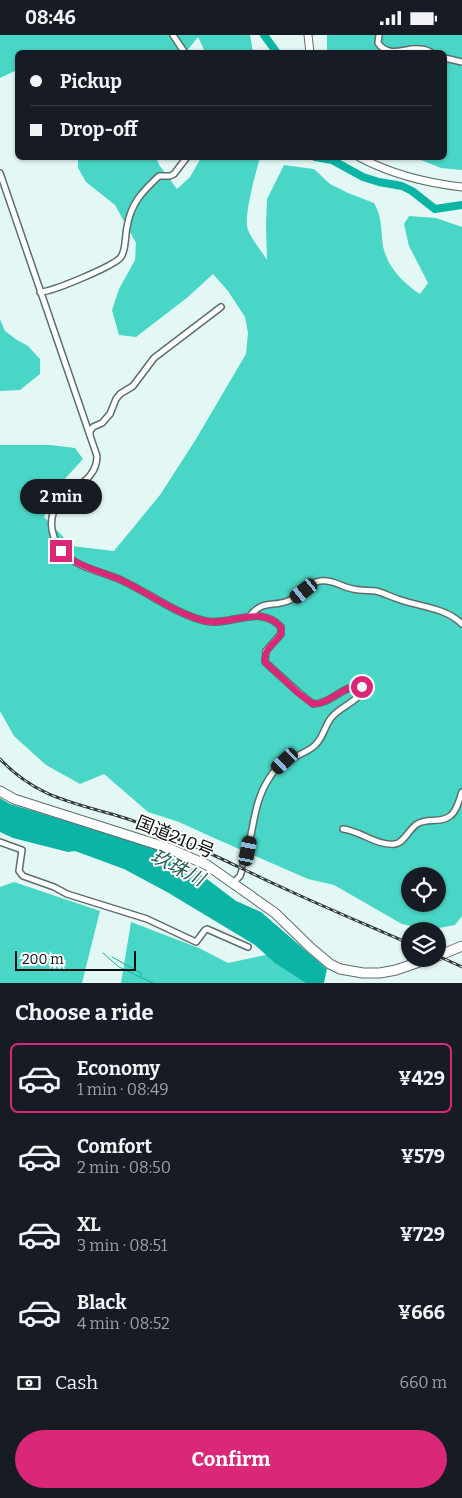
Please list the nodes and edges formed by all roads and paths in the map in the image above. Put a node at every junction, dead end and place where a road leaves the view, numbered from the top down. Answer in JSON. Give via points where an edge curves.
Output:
{"nodes":[{"id":1,"x":173,"y":35,"type":"edge"},
{"id":2,"x":379,"y":35,"type":"edge"},
{"id":3,"x":182,"y":50,"type":"edge"},
{"id":4,"x":386,"y":50,"type":"edge"},
{"id":5,"x":405,"y":50,"type":"edge"},
{"id":6,"x":423,"y":50,"type":"edge"},
{"id":7,"x":447,"y":58,"type":"edge"},
{"id":8,"x":462,"y":62,"type":"edge"},
{"id":9,"x":185,"y":160,"type":"edge"},
{"id":10,"x":366,"y":160,"type":"edge"},
{"id":11,"x":0,"y":173,"type":"edge"},
{"id":12,"x":462,"y":187,"type":"edge"},
{"id":13,"x":40,"y":292,"type":"junction"},
{"id":14,"x":221,"y":307,"type":"dead end"},
{"id":15,"x":90,"y":436,"type":"junction"},
{"id":16,"x":250,"y":616,"type":"junction"},
{"id":17,"x":462,"y":624,"type":"edge"},
{"id":18,"x":0,"y":791,"type":"edge"},
{"id":19,"x":462,"y":792,"type":"edge"},
{"id":20,"x":344,"y":829,"type":"dead end"},
{"id":21,"x":0,"y":842,"type":"edge"},
{"id":22,"x":233,"y":883,"type":"junction"},
{"id":23,"x":462,"y":946,"type":"edge"},
{"id":24,"x":248,"y":947,"type":"dead end"},
{"id":25,"x":446,"y":952,"type":"edge"},
{"id":26,"x":405,"y":967,"type":"edge"}],
"edges":[{"from":1,"to":3,"type":"street"},
{"from":2,"to":4,"type":"street","via":[[378,43]]},
{"from":5,"to":6,"type":"street"},
{"from":7,"to":8,"type":"street"},
{"from":9,"to":13,"type":"street","via":[[174,174],[159,176],[134,203],[120,259],[78,280]]},
{"from":10,"to":12,"type":"main road","via":[[405,176]]},
{"from":11,"to":13,"type":"street"},
{"from":13,"to":15,"type":"street"},
{"from":14,"to":15,"type":"street","via":[[154,358],[133,386],[120,394],[110,414],[93,427]]},
{"from":15,"to":16,"type":"street","via":[[97,457],[95,470],[64,496],[52,519],[54,540],[61,551],[86,567],[120,579],[204,621],[221,622]]},
{"from":16,"to":17,"type":"street","via":[[255,609],[288,601],[319,581],[386,594],[448,613]]},
{"from":16,"to":22,"type":"street","via":[[268,619],[281,627],[281,634],[264,655],[265,662],[310,703],[320,703],[355,686],[361,686],[363,691],[330,719],[313,747],[285,761],[270,776],[254,813],[240,876]]},
{"from":18,"to":22,"type":"highway","name":"国道210号","via":[[14,799],[185,855],[208,865]]},
{"from":19,"to":20,"type":"street","via":[[450,816],[416,824],[396,844]]},
{"from":21,"to":24,"type":"street","via":[[22,850],[20,871],[23,876],[67,894],[147,919],[196,942],[207,929]]},
{"from":22,"to":26,"type":"highway","name":"国道210号","via":[[275,913],[311,948],[340,969],[380,973]]},
{"from":23,"to":25,"type":"highway"}]}
